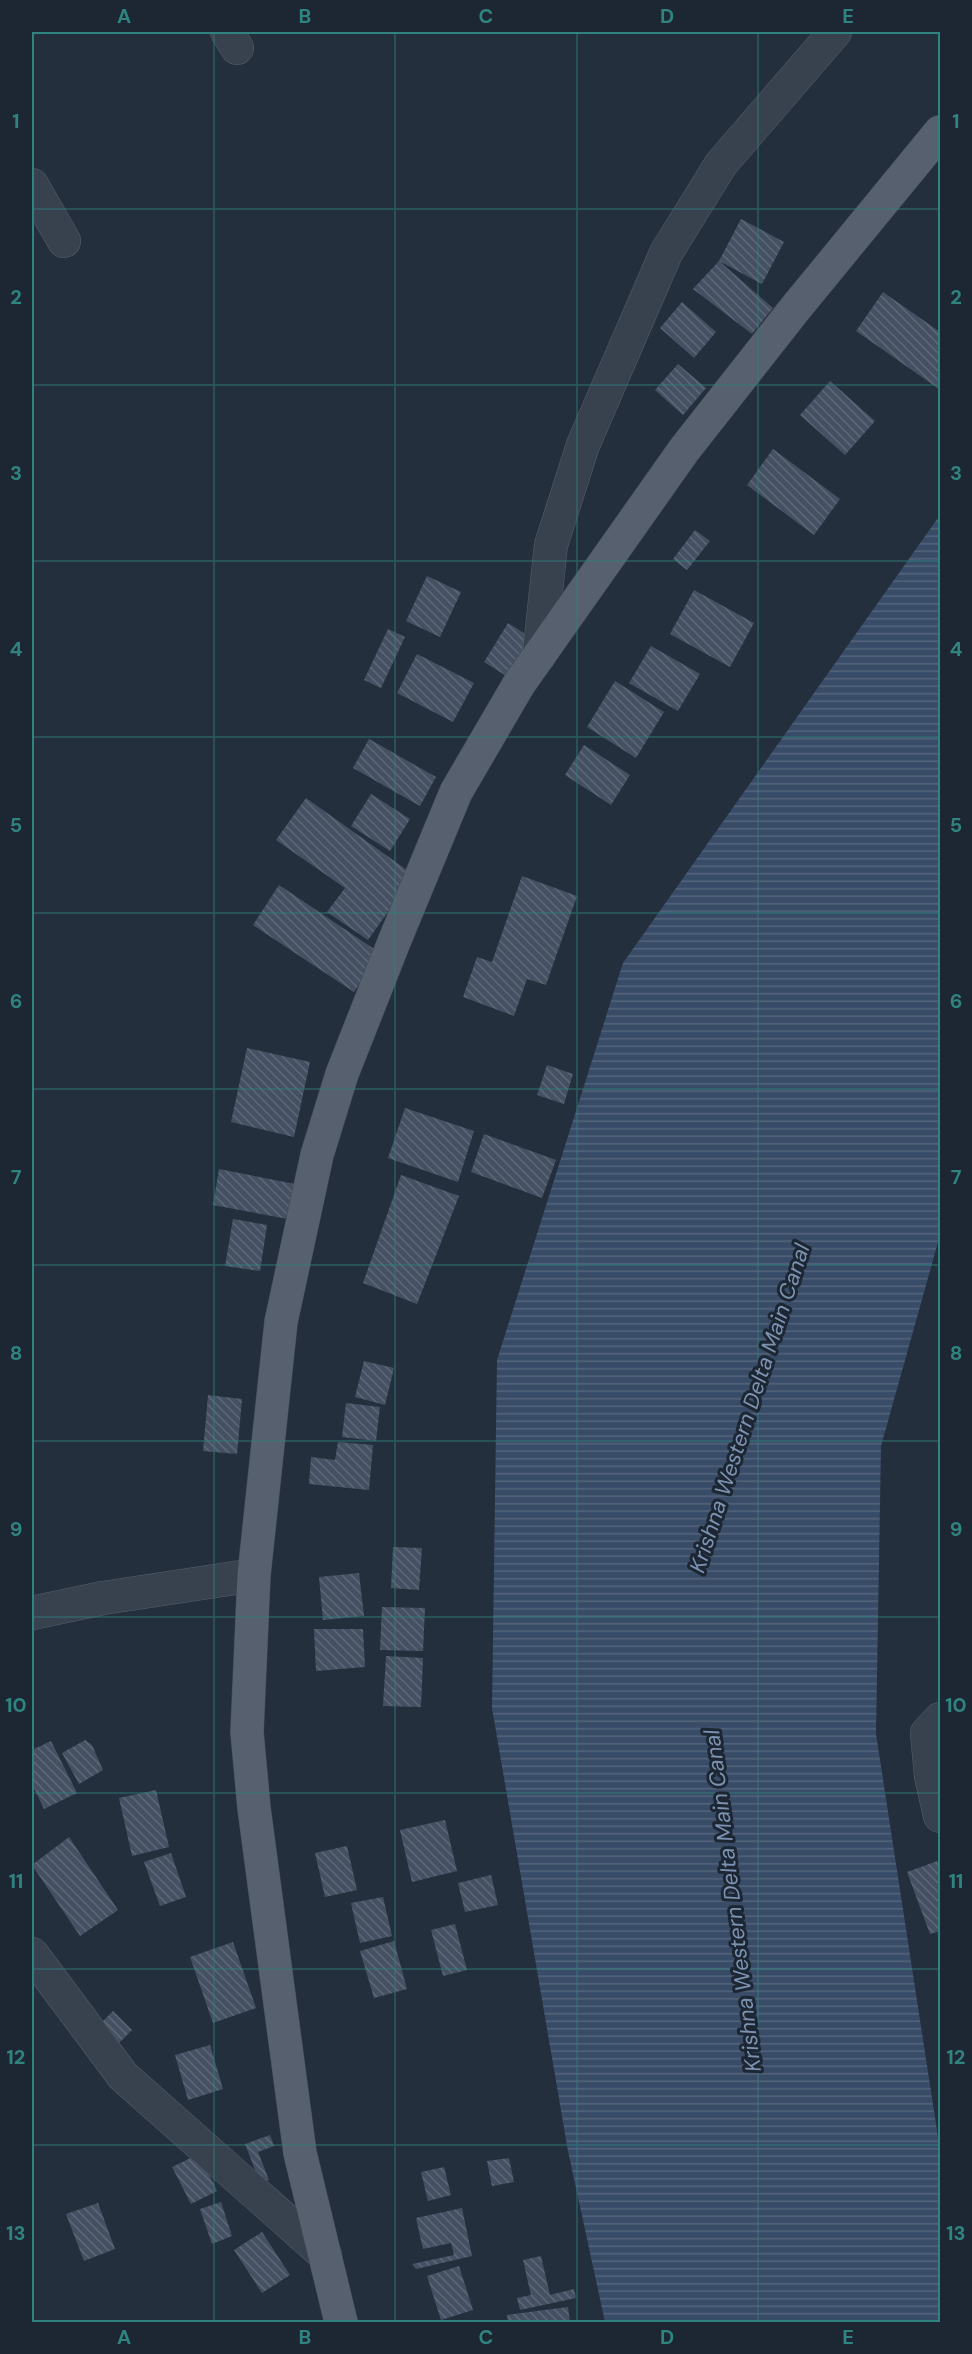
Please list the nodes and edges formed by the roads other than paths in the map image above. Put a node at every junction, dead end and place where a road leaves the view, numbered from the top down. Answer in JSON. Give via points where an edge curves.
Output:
{"nodes":[{"id":1,"x":836,"y":32,"type":"edge"},
{"id":2,"x":940,"y":132,"type":"edge"},
{"id":3,"x":32,"y":185,"type":"edge"},
{"id":4,"x":64,"y":241,"type":"dead end"},
{"id":5,"x":539,"y":656,"type":"junction"},
{"id":6,"x":254,"y":1575,"type":"junction"},
{"id":7,"x":32,"y":1613,"type":"edge"},
{"id":8,"x":940,"y":1719,"type":"edge"},
{"id":9,"x":940,"y":1816,"type":"edge"},
{"id":10,"x":32,"y":1954,"type":"edge"},
{"id":11,"x":325,"y":2255,"type":"junction"},
{"id":12,"x":341,"y":2322,"type":"edge"}],
"edges":[{"from":1,"to":5,"type":"street","via":[[721,164],[666,253],[583,445],[551,545]]},
{"from":2,"to":5,"type":"main road","via":[[684,450]]},
{"from":3,"to":4,"type":"street"},
{"from":5,"to":6,"type":"main road","via":[[456,792],[347,1063],[320,1145],[281,1322]]},
{"from":6,"to":7,"type":"street"},
{"from":6,"to":11,"type":"main road","via":[[247,1732],[254,1809],[300,2152]]},
{"from":8,"to":9,"type":"street","via":[[927,1733]]},
{"from":10,"to":11,"type":"street","via":[[123,2076]]},
{"from":11,"to":12,"type":"main road"}]}
